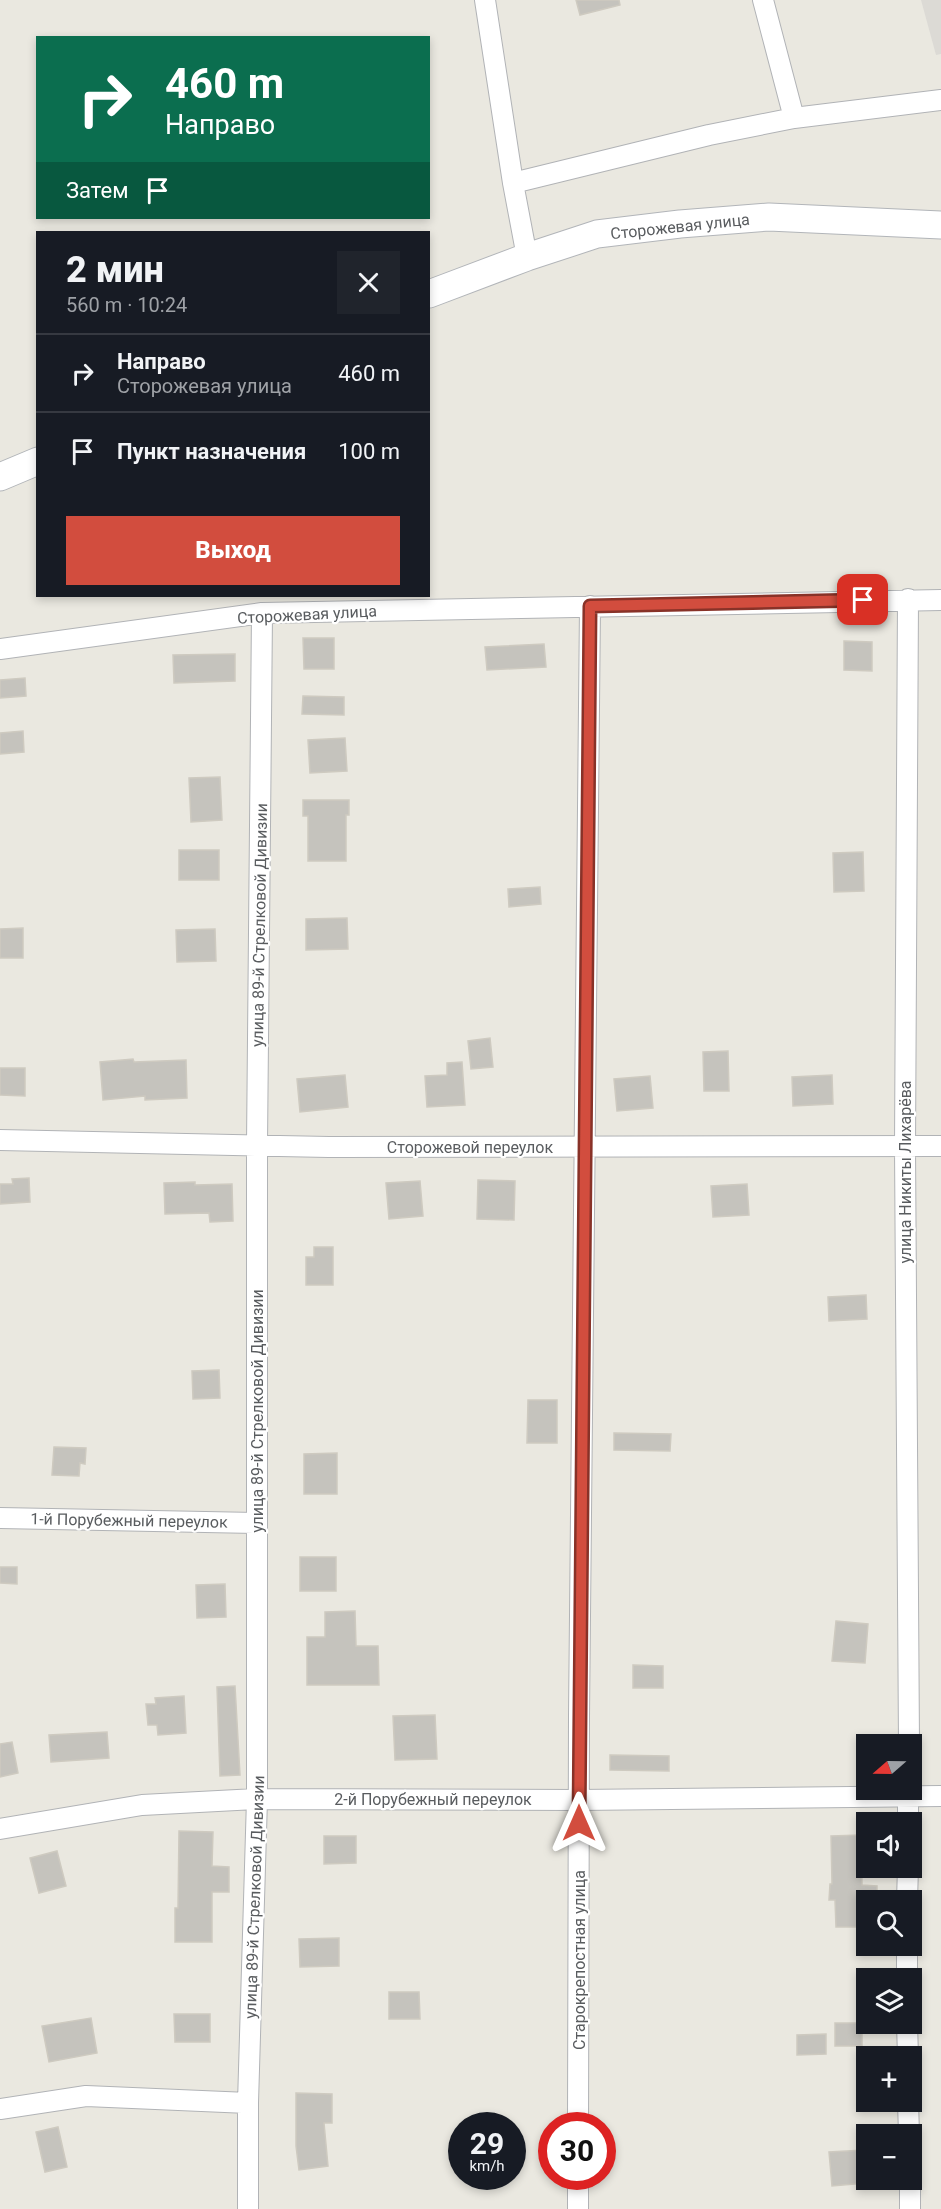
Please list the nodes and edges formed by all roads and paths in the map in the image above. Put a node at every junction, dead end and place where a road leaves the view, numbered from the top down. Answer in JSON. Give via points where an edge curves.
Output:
{"nodes":[{"id":1,"x":485,"y":0,"type":"edge"},
{"id":2,"x":763,"y":0,"type":"edge"},
{"id":3,"x":941,"y":100,"type":"edge"},
{"id":4,"x":794,"y":118,"type":"junction"},
{"id":5,"x":513,"y":183,"type":"junction"},
{"id":6,"x":941,"y":225,"type":"edge"},
{"id":7,"x":527,"y":257,"type":"junction"},
{"id":8,"x":430,"y":294,"type":"edge"},
{"id":9,"x":36,"y":462,"type":"edge"},
{"id":10,"x":0,"y":477,"type":"edge"},
{"id":11,"x":908,"y":599,"type":"junction"},
{"id":12,"x":941,"y":600,"type":"edge"},
{"id":13,"x":590,"y":606,"type":"junction"},
{"id":14,"x":262,"y":613,"type":"junction"},
{"id":15,"x":0,"y":649,"type":"edge"},
{"id":16,"x":0,"y":1140,"type":"edge"},
{"id":17,"x":257,"y":1145,"type":"junction"},
{"id":18,"x":941,"y":1146,"type":"edge"},
{"id":19,"x":585,"y":1147,"type":"junction"},
{"id":20,"x":905,"y":1147,"type":"junction"},
{"id":21,"x":0,"y":1518,"type":"edge"},
{"id":22,"x":257,"y":1523,"type":"junction"},
{"id":23,"x":909,"y":1734,"type":"edge"},
{"id":24,"x":856,"y":1794,"type":"edge"},
{"id":25,"x":922,"y":1794,"type":"edge"},
{"id":26,"x":941,"y":1796,"type":"edge"},
{"id":27,"x":257,"y":1799,"type":"junction"},
{"id":28,"x":579,"y":1800,"type":"junction"},
{"id":29,"x":0,"y":1829,"type":"edge"},
{"id":30,"x":248,"y":2103,"type":"junction"},
{"id":31,"x":0,"y":2109,"type":"edge"},
{"id":32,"x":578,"y":2112,"type":"edge"},
{"id":33,"x":578,"y":2190,"type":"edge"},
{"id":34,"x":910,"y":2190,"type":"edge"},
{"id":35,"x":248,"y":2209,"type":"edge"},
{"id":36,"x":578,"y":2209,"type":"edge"},
{"id":37,"x":910,"y":2209,"type":"edge"}],
"edges":[{"from":1,"to":5,"type":"street"},
{"from":2,"to":4,"type":"street"},
{"from":3,"to":4,"type":"street"},
{"from":4,"to":5,"type":"street"},
{"from":5,"to":7,"type":"street"},
{"from":6,"to":7,"type":"main road","name":"Сторожевая улица","via":[[769,217],[597,234]]},
{"from":7,"to":8,"type":"main road","name":"Сторожевая улица"},
{"from":9,"to":10,"type":"main road"},
{"from":11,"to":12,"type":"street","name":"Сторожевая улица"},
{"from":11,"to":13,"type":"street","name":"Сторожевая улица"},
{"from":11,"to":20,"type":"street","name":"улица Никиты Лихарёва"},
{"from":13,"to":14,"type":"street","name":"Сторожевая улица"},
{"from":13,"to":19,"type":"street","name":"Старокрепостная улица"},
{"from":14,"to":15,"type":"street","name":"Сторожевая улица"},
{"from":14,"to":17,"type":"street","name":"улица 89-й Стрелковой Дивизии"},
{"from":16,"to":17,"type":"street","name":"Сторожевой переулок"},
{"from":17,"to":19,"type":"street","name":"Сторожевой переулок"},
{"from":17,"to":22,"type":"street","name":"улица 89-й Стрелковой Дивизии"},
{"from":18,"to":20,"type":"street","name":"Сторожевой переулок"},
{"from":19,"to":20,"type":"street","name":"Сторожевой переулок"},
{"from":19,"to":28,"type":"street","name":"Старокрепостная улица"},
{"from":20,"to":23,"type":"street","name":"улица Никиты Лихарёва"},
{"from":21,"to":22,"type":"street","name":"1-й Порубежный переулок"},
{"from":22,"to":27,"type":"street","name":"улица 89-й Стрелковой Дивизии"},
{"from":24,"to":28,"type":"street","name":"2-й Порубежный переулок"},
{"from":25,"to":26,"type":"street","name":"2-й Порубежный переулок"},
{"from":27,"to":28,"type":"street","name":"2-й Порубежный переулок"},
{"from":27,"to":29,"type":"street","name":"2-й Порубежный переулок","via":[[142,1805]]},
{"from":27,"to":30,"type":"street","name":"улица 89-й Стрелковой Дивизии"},
{"from":28,"to":32,"type":"street","name":"Старокрепостная улица"},
{"from":30,"to":31,"type":"street","via":[[86,2096]]},
{"from":30,"to":35,"type":"street","name":"улица 89-й Стрелковой Дивизии"},
{"from":33,"to":36,"type":"street"},
{"from":34,"to":37,"type":"street"}]}
